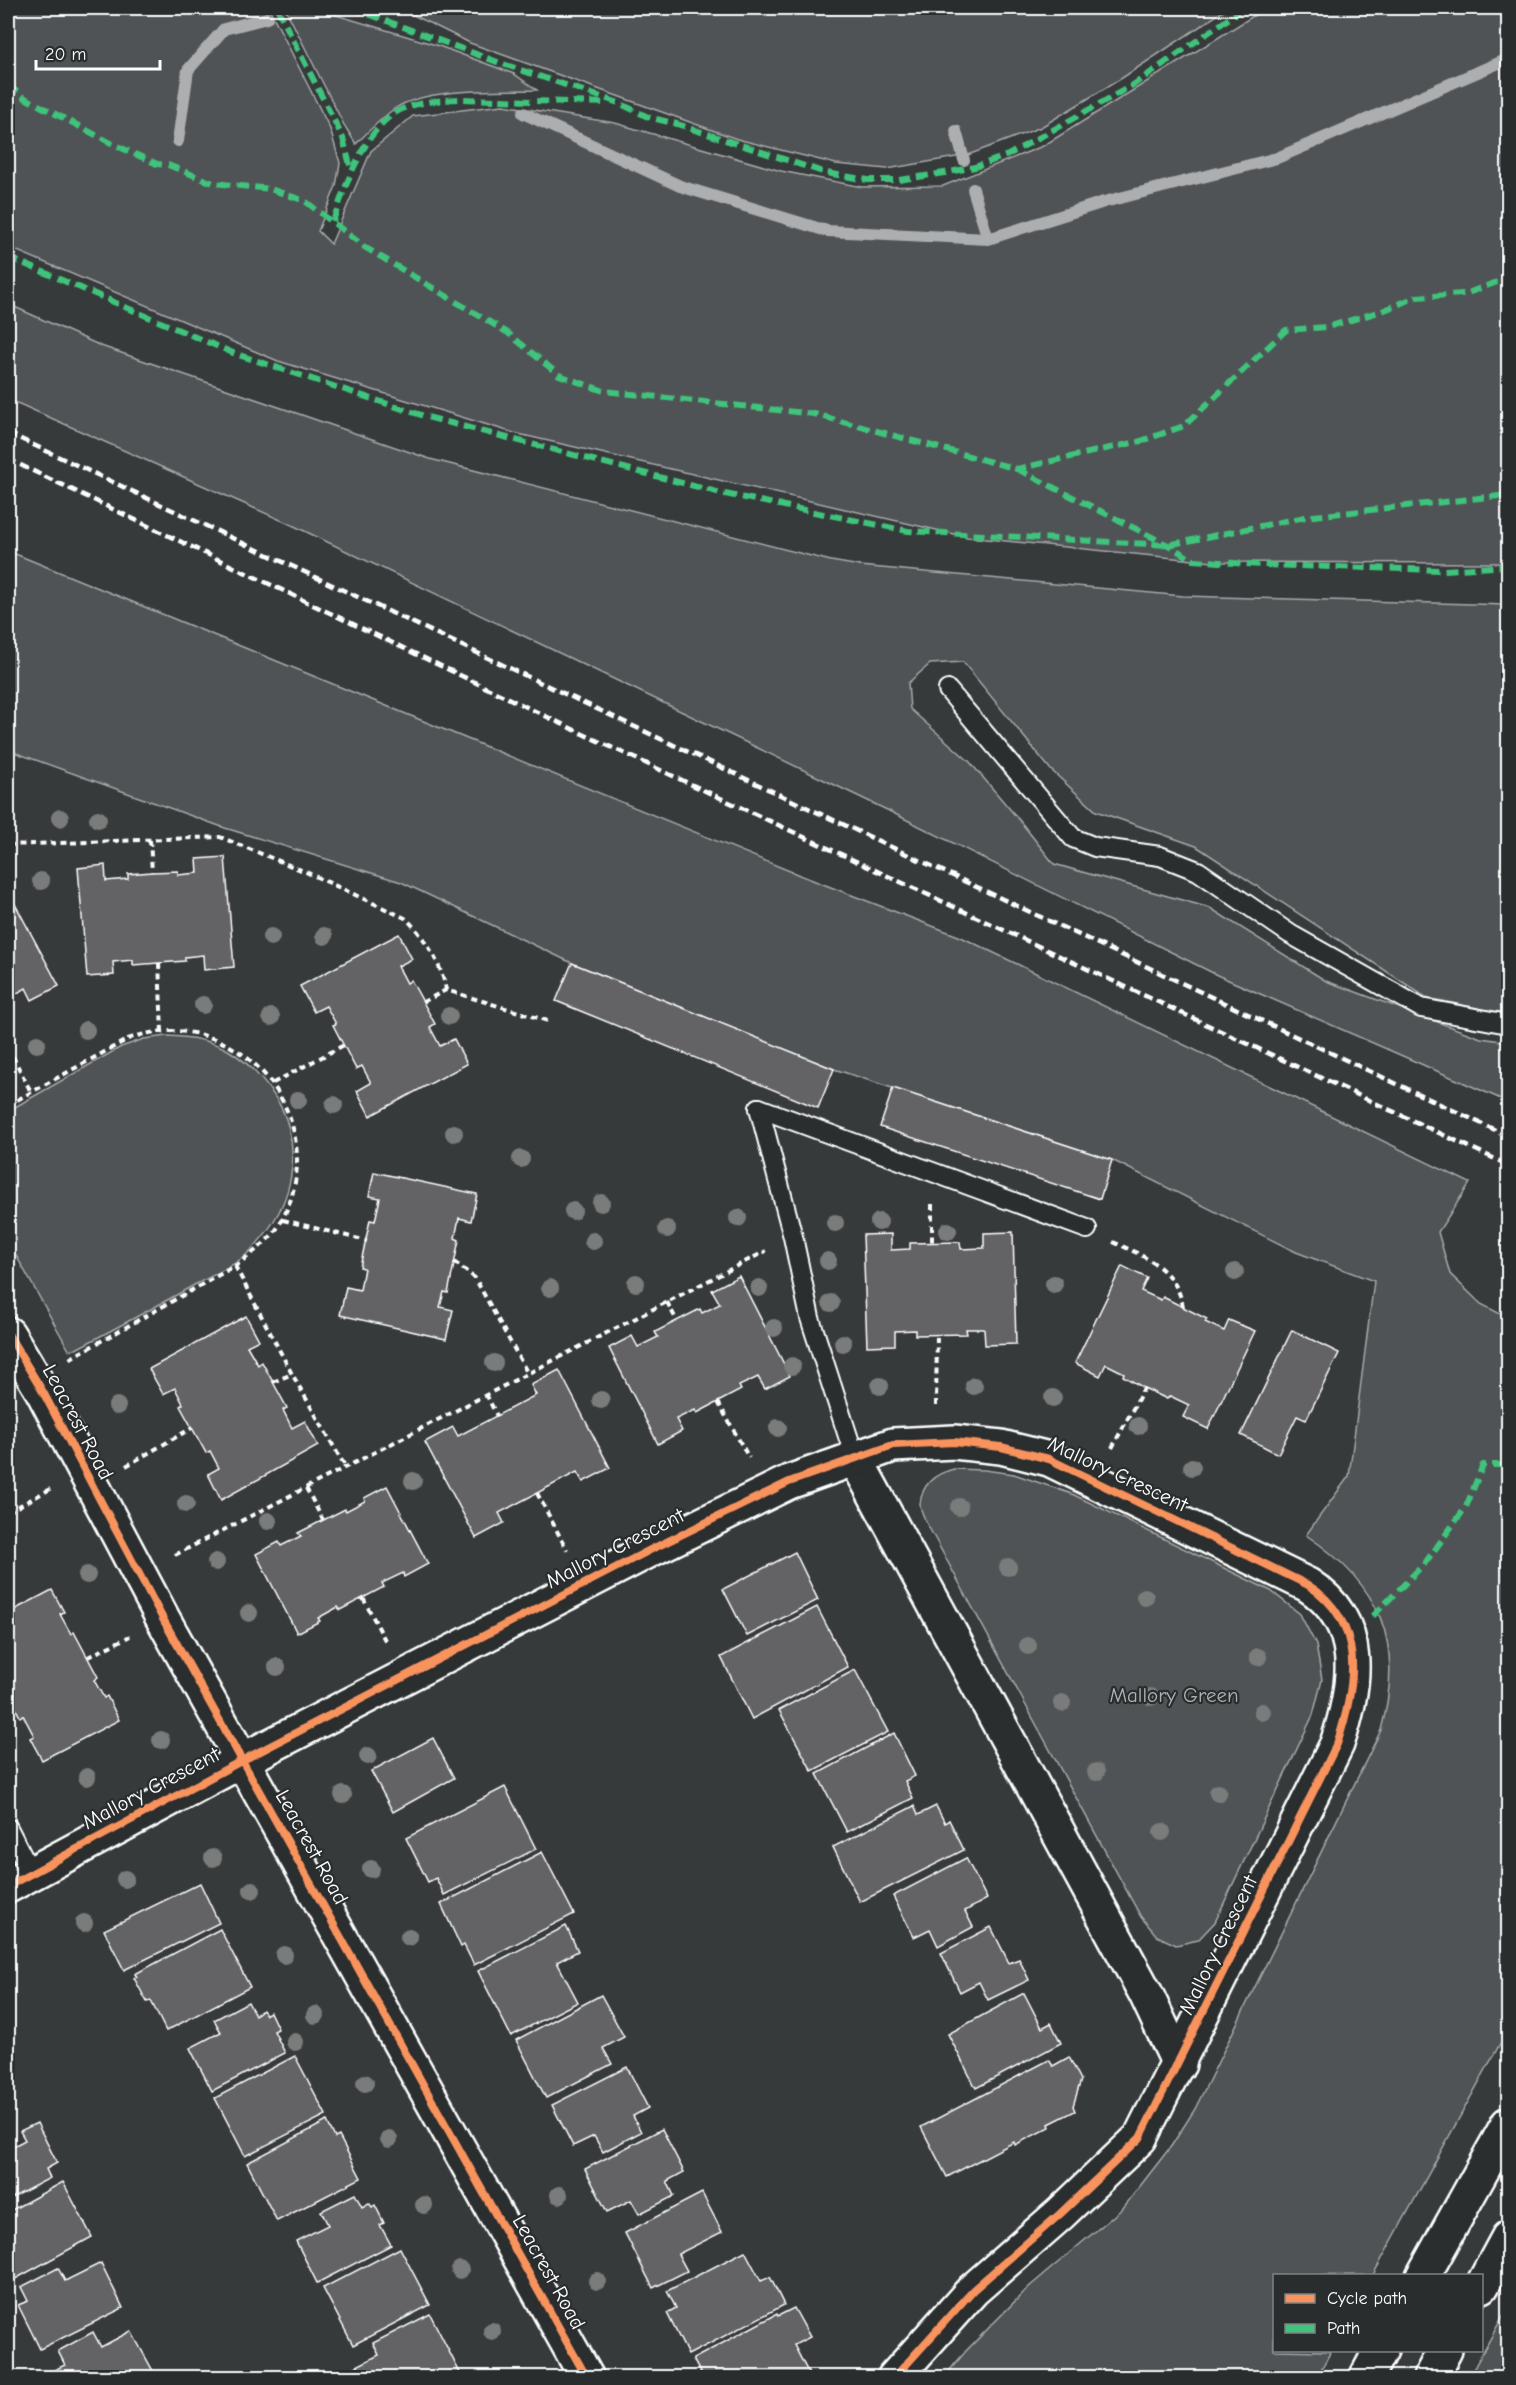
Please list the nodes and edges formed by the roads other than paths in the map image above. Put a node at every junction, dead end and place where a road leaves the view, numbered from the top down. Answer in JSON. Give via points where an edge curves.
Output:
{"nodes":[{"id":1,"x":948,"y":690,"type":"dead end"},
{"id":2,"x":1509,"y":1024,"type":"edge"},
{"id":3,"x":1086,"y":1229,"type":"road end"},
{"id":4,"x":8,"y":1334,"type":"edge"},
{"id":5,"x":855,"y":1458,"type":"junction"},
{"id":6,"x":243,"y":1760,"type":"junction"},
{"id":7,"x":8,"y":1828,"type":"edge"},
{"id":8,"x":19,"y":1879,"type":"edge"},
{"id":9,"x":1179,"y":2064,"type":"junction"},
{"id":10,"x":1509,"y":2124,"type":"edge"},
{"id":11,"x":1509,"y":2238,"type":"edge"},
{"id":12,"x":1424,"y":2274,"type":"edge"},
{"id":13,"x":1483,"y":2284,"type":"edge"},
{"id":14,"x":1380,"y":2352,"type":"edge"},
{"id":15,"x":1444,"y":2352,"type":"edge"},
{"id":16,"x":587,"y":2378,"type":"edge"},
{"id":17,"x":894,"y":2378,"type":"edge"},
{"id":18,"x":1366,"y":2378,"type":"edge"},
{"id":19,"x":1430,"y":2378,"type":"edge"}],
"edges":[{"from":1,"to":2,"type":"lane","via":[[1073,838],[1095,847],[1160,856],[1198,871],[1290,934],[1421,1008]]},
{"from":3,"to":5,"type":"lane","via":[[759,1108],[810,1318]]},
{"from":4,"to":6,"type":"street","name":"Leacrest Road"},
{"from":5,"to":6,"type":"street","name":"Mallory Crescent","via":[[789,1482],[650,1550]]},
{"from":5,"to":9,"type":"street","name":"Mallory Crescent","via":[[1146,1994]]},
{"from":5,"to":9,"type":"street","name":"Mallory Crescent","via":[[893,1445],[954,1442],[1001,1447],[1049,1459],[1308,1585],[1322,1594],[1343,1624],[1350,1644],[1353,1685],[1337,1744]]},
{"from":6,"to":8,"type":"street","name":"Mallory Crescent"},
{"from":6,"to":16,"type":"street","name":"Leacrest Road"},
{"from":7,"to":8,"type":"lane"},
{"from":9,"to":17,"type":"street","name":"Mallory Crescent","via":[[1140,2138],[973,2290]]},
{"from":10,"to":12,"type":"street"},
{"from":11,"to":13,"type":"street"},
{"from":14,"to":18,"type":"street"},
{"from":15,"to":19,"type":"street"}]}
